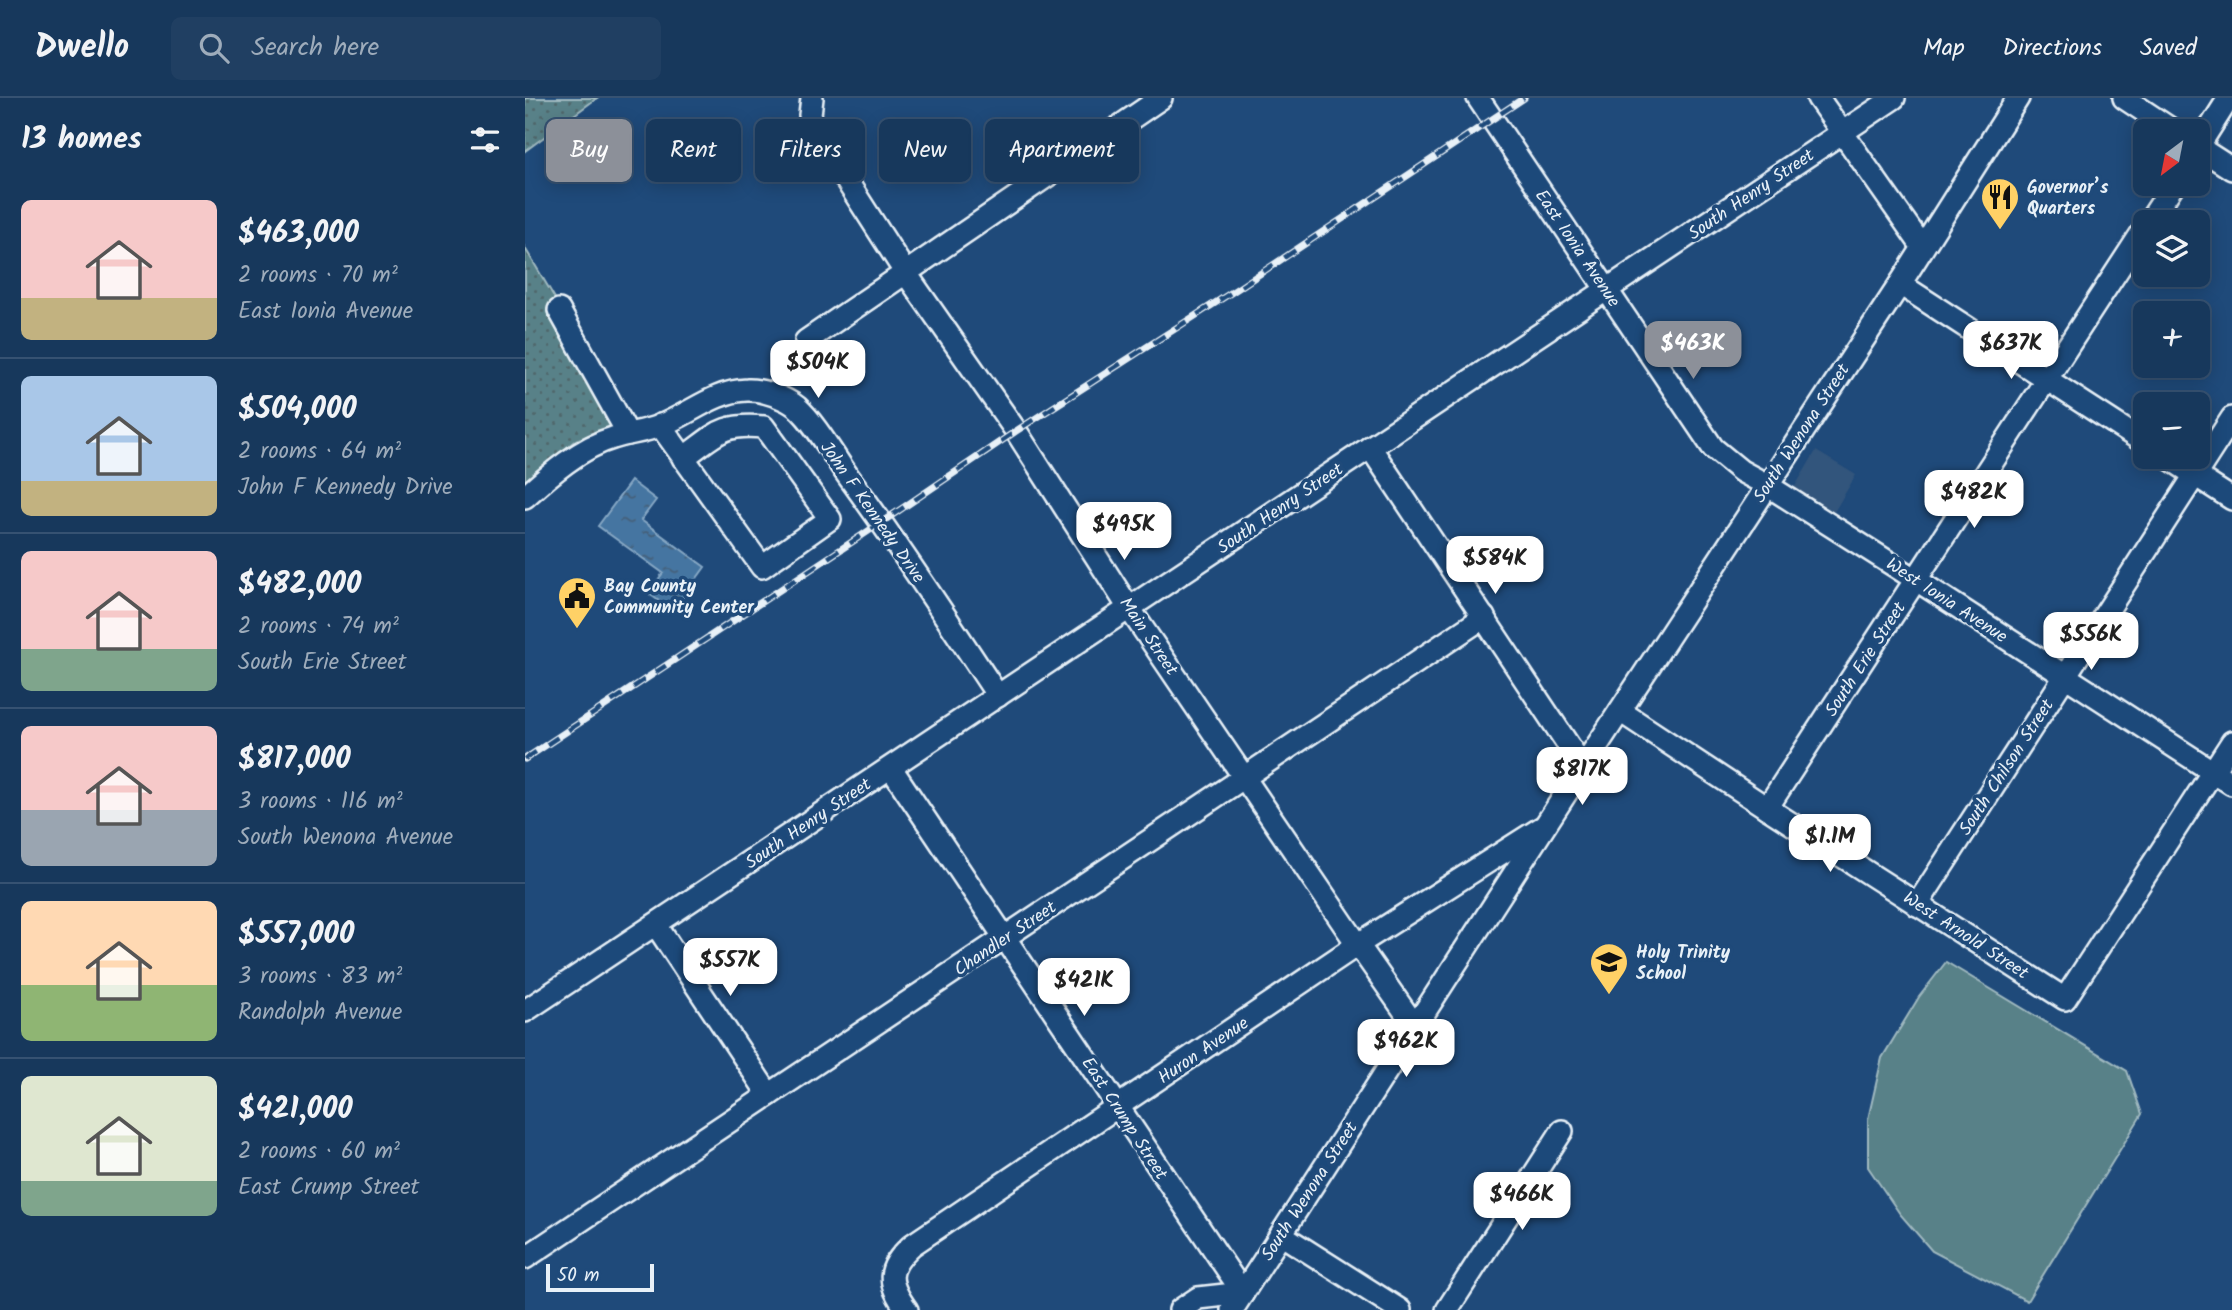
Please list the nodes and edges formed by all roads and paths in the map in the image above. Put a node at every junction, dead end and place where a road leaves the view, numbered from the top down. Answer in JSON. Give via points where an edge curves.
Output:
{"nodes":[{"id":1,"x":813,"y":98,"type":"edge"},
{"id":2,"x":1478,"y":98,"type":"edge"},
{"id":3,"x":1818,"y":98,"type":"edge"},
{"id":4,"x":1895,"y":98,"type":"edge"},
{"id":5,"x":2018,"y":98,"type":"edge"},
{"id":6,"x":2124,"y":98,"type":"edge"},
{"id":7,"x":2229,"y":98,"type":"edge"},
{"id":8,"x":1147,"y":102,"type":"edge"},
{"id":9,"x":2156,"y":119,"type":"edge"},
{"id":10,"x":2210,"y":128,"type":"edge"},
{"id":11,"x":1841,"y":133,"type":"junction"},
{"id":12,"x":2210,"y":155,"type":"edge"},
{"id":13,"x":2232,"y":169,"type":"edge"},
{"id":14,"x":1922,"y":246,"type":"junction"},
{"id":15,"x":2133,"y":246,"type":"edge"},
{"id":16,"x":905,"y":272,"type":"junction"},
{"id":17,"x":1900,"y":284,"type":"junction"},
{"id":18,"x":1607,"y":291,"type":"junction"},
{"id":19,"x":559,"y":310,"type":"dead end"},
{"id":20,"x":806,"y":341,"type":"dead end"},
{"id":21,"x":2047,"y":379,"type":"junction"},
{"id":22,"x":2232,"y":418,"type":"edge"},
{"id":23,"x":660,"y":425,"type":"junction"},
{"id":24,"x":628,"y":434,"type":"junction"},
{"id":25,"x":2133,"y":435,"type":"edge"},
{"id":26,"x":1370,"y":447,"type":"junction"},
{"id":27,"x":683,"y":457,"type":"junction"},
{"id":28,"x":2186,"y":469,"type":"edge"},
{"id":29,"x":2195,"y":475,"type":"junction"},
{"id":30,"x":1767,"y":485,"type":"junction"},
{"id":31,"x":525,"y":497,"type":"edge"},
{"id":32,"x":2232,"y":499,"type":"edge"},
{"id":33,"x":1917,"y":580,"type":"junction"},
{"id":34,"x":1129,"y":608,"type":"junction"},
{"id":35,"x":1484,"y":617,"type":"junction"},
{"id":36,"x":2064,"y":676,"type":"junction"},
{"id":37,"x":998,"y":696,"type":"junction"},
{"id":38,"x":1620,"y":711,"type":"junction"},
{"id":39,"x":2232,"y":742,"type":"edge"},
{"id":40,"x":1583,"y":767,"type":"junction"},
{"id":41,"x":891,"y":768,"type":"junction"},
{"id":42,"x":2213,"y":772,"type":"junction"},
{"id":43,"x":1243,"y":778,"type":"junction"},
{"id":44,"x":2232,"y":784,"type":"edge"},
{"id":45,"x":1767,"y":808,"type":"junction"},
{"id":46,"x":1546,"y":825,"type":"junction"},
{"id":47,"x":1917,"y":905,"type":"junction"},
{"id":48,"x":656,"y":925,"type":"junction"},
{"id":49,"x":1005,"y":937,"type":"junction"},
{"id":50,"x":1357,"y":945,"type":"junction"},
{"id":51,"x":525,"y":1012,"type":"edge"},
{"id":52,"x":1415,"y":1026,"type":"junction"},
{"id":53,"x":769,"y":1095,"type":"junction"},
{"id":54,"x":1119,"y":1108,"type":"junction"},
{"id":55,"x":1562,"y":1131,"type":"dead end"},
{"id":56,"x":1282,"y":1235,"type":"junction"},
{"id":57,"x":525,"y":1258,"type":"edge"},
{"id":58,"x":1238,"y":1302,"type":"edge"},
{"id":59,"x":902,"y":1303,"type":"edge"},
{"id":60,"x":1180,"y":1310,"type":"edge"},
{"id":61,"x":1400,"y":1310,"type":"edge"},
{"id":62,"x":1447,"y":1310,"type":"edge"}],
"edges":[{"from":1,"to":16,"type":"street","name":"Main Street","via":[[810,115],[816,133]]},
{"from":2,"to":18,"type":"street","name":"East Ionia Avenue"},
{"from":3,"to":11,"type":"street"},
{"from":4,"to":11,"type":"street","name":"South Henry Street"},
{"from":5,"to":14,"type":"street","name":"South Wenona Street"},
{"from":6,"to":9,"type":"street"},
{"from":7,"to":10,"type":"street"},
{"from":8,"to":16,"type":"street"},
{"from":11,"to":14,"type":"street"},
{"from":11,"to":18,"type":"street","name":"South Henry Street"},
{"from":12,"to":13,"type":"street"},
{"from":14,"to":17,"type":"street","name":"South Wenona Street"},
{"from":15,"to":21,"type":"street","name":"South Erie Street"},
{"from":16,"to":20,"type":"street"},
{"from":16,"to":34,"type":"street","name":"Main Street","via":[[1016,431]]},
{"from":17,"to":21,"type":"street"},
{"from":17,"to":30,"type":"street","name":"South Wenona Street"},
{"from":18,"to":26,"type":"street","name":"South Henry Street"},
{"from":18,"to":30,"type":"street","name":"East Ionia Avenue","via":[[1713,448]]},
{"from":19,"to":24,"type":"street"},
{"from":21,"to":25,"type":"street"},
{"from":21,"to":33,"type":"street","name":"South Erie Street"},
{"from":22,"to":29,"type":"street","name":"South Chilson Street"},
{"from":23,"to":24,"type":"street","name":"John F Kennedy Drive"},
{"from":23,"to":27,"type":"street"},
{"from":23,"to":37,"type":"street","name":"John F Kennedy Drive","via":[[713,399],[749,389],[796,407],[882,522]]},
{"from":24,"to":31,"type":"street","name":"John F Kennedy Drive","via":[[575,457]]},
{"from":26,"to":34,"type":"street","name":"South Henry Street"},
{"from":26,"to":35,"type":"street"},
{"from":27,"to":27,"type":"street","via":[[762,567],[830,519],[764,427],[726,428]]},
{"from":28,"to":29,"type":"street"},
{"from":29,"to":32,"type":"street"},
{"from":29,"to":36,"type":"street","name":"South Chilson Street"},
{"from":30,"to":33,"type":"street","name":"West Ionia Avenue"},
{"from":30,"to":38,"type":"street","name":"South Wenona Street"},
{"from":33,"to":36,"type":"street","name":"West Ionia Avenue"},
{"from":33,"to":45,"type":"street","name":"South Erie Street"},
{"from":34,"to":37,"type":"street","name":"South Henry Street"},
{"from":34,"to":43,"type":"street","name":"Main Street"},
{"from":35,"to":40,"type":"street"},
{"from":35,"to":43,"type":"street","name":"Chandler Street"},
{"from":36,"to":42,"type":"street","name":"West Ionia Avenue"},
{"from":36,"to":47,"type":"street","name":"South Chilson Street"},
{"from":37,"to":41,"type":"street","name":"South Henry Street"},
{"from":38,"to":40,"type":"street","name":"South Wenona Street"},
{"from":38,"to":45,"type":"street","name":"West Arnold Street"},
{"from":39,"to":42,"type":"street"},
{"from":40,"to":46,"type":"street","name":"South Wenona Street"},
{"from":41,"to":48,"type":"street","name":"South Henry Street"},
{"from":41,"to":49,"type":"street","name":"East Crump Street"},
{"from":42,"to":44,"type":"street","name":"West Ionia Avenue"},
{"from":42,"to":47,"type":"street","name":"West Arnold Street","via":[[2065,999]]},
{"from":43,"to":49,"type":"street","name":"Chandler Street"},
{"from":43,"to":50,"type":"street","name":"Main Street"},
{"from":45,"to":47,"type":"street","name":"West Arnold Street"},
{"from":46,"to":50,"type":"street","name":"Huron Avenue"},
{"from":46,"to":52,"type":"street","name":"South Wenona Street"},
{"from":48,"to":51,"type":"street","name":"South Henry Street"},
{"from":48,"to":53,"type":"street"},
{"from":49,"to":53,"type":"street","name":"Chandler Street"},
{"from":49,"to":54,"type":"street","name":"East Crump Street"},
{"from":50,"to":52,"type":"street","name":"Main Street"},
{"from":50,"to":54,"type":"street","name":"Huron Avenue"},
{"from":52,"to":56,"type":"street","name":"South Wenona Street"},
{"from":53,"to":57,"type":"street","name":"Chandler Street"},
{"from":54,"to":58,"type":"street","name":"East Crump Street"},
{"from":54,"to":59,"type":"street","name":"Huron Avenue","via":[[912,1245],[891,1275]]},
{"from":55,"to":62,"type":"street"},
{"from":56,"to":58,"type":"street","name":"South Wenona Street"},
{"from":56,"to":61,"type":"street"},
{"from":58,"to":60,"type":"street","via":[[1198,1298]]}]}
